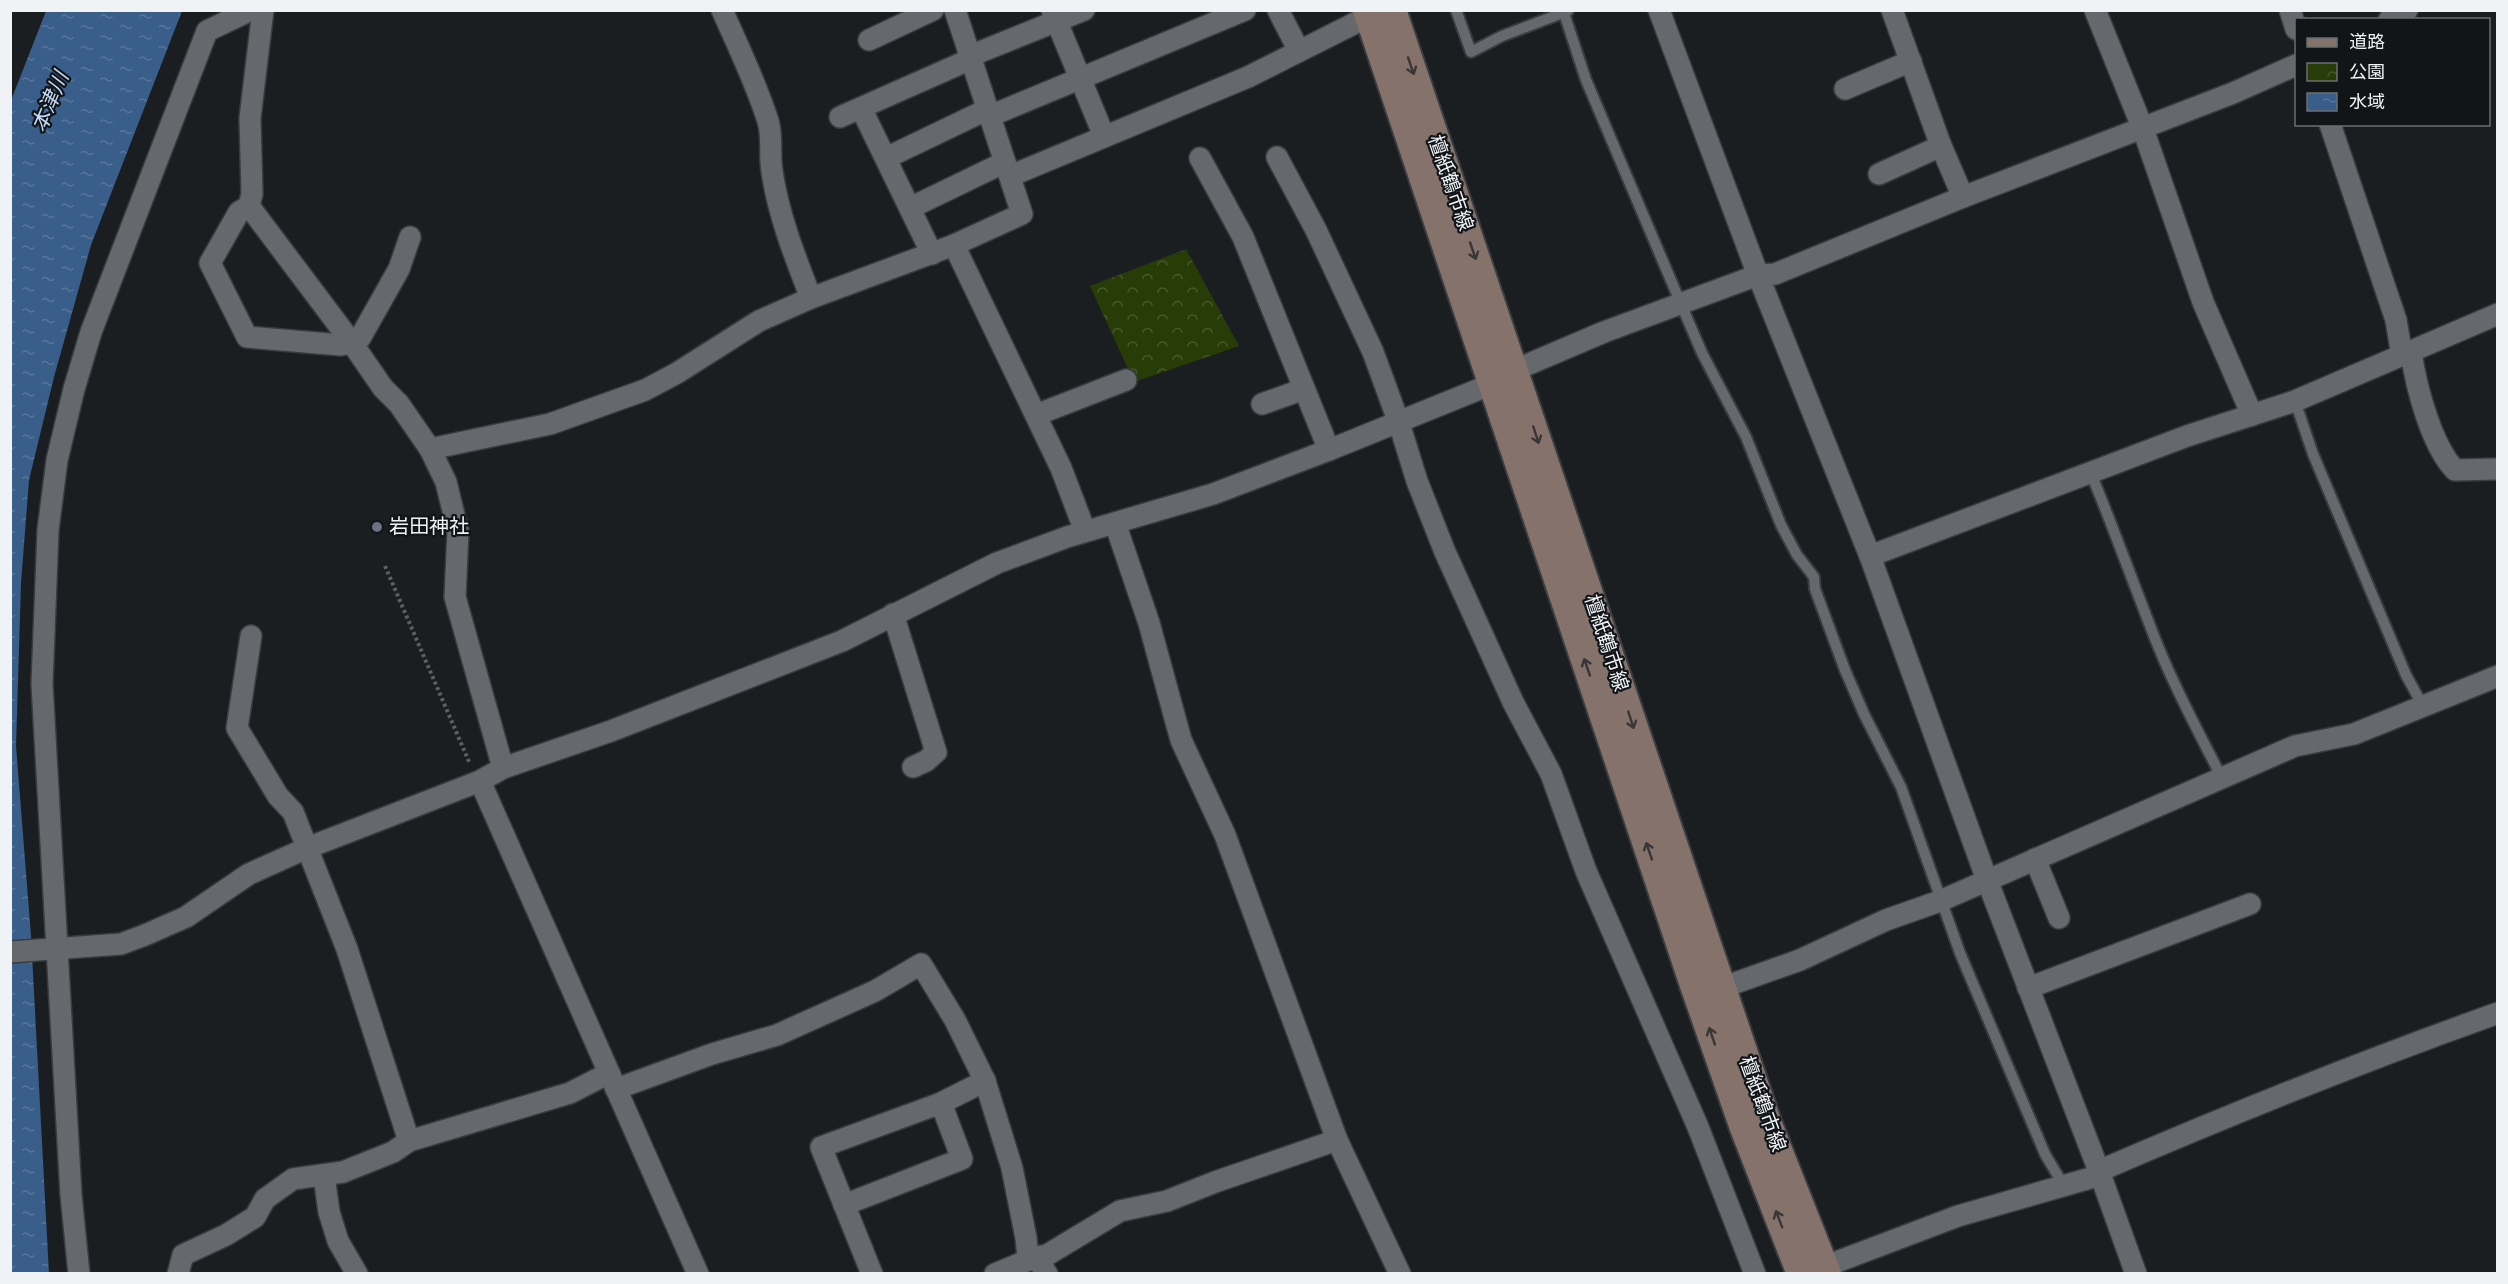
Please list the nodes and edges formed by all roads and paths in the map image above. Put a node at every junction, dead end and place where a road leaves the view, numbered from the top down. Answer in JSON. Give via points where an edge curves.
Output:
{"nodes":[{"id":1,"x":251,"y":10,"type":"edge"},
{"id":2,"x":263,"y":10,"type":"edge"},
{"id":3,"x":722,"y":10,"type":"edge"},
{"id":4,"x":933,"y":10,"type":"edge"},
{"id":5,"x":955,"y":10,"type":"edge"},
{"id":6,"x":1084,"y":10,"type":"edge"},
{"id":7,"x":1245,"y":10,"type":"edge"},
{"id":8,"x":1278,"y":10,"type":"edge"},
{"id":9,"x":1456,"y":10,"type":"edge"},
{"id":10,"x":1659,"y":10,"type":"edge"},
{"id":11,"x":1892,"y":10,"type":"edge"},
{"id":12,"x":2095,"y":10,"type":"edge"},
{"id":13,"x":2290,"y":10,"type":"edge"},
{"id":14,"x":2407,"y":10,"type":"edge"},
{"id":15,"x":1565,"y":11,"type":"edge"},
{"id":16,"x":1376,"y":12,"type":"edge"},
{"id":17,"x":1054,"y":16,"type":"edge"},
{"id":18,"x":2393,"y":18,"type":"edge"},
{"id":19,"x":2295,"y":26,"type":"edge"},
{"id":20,"x":869,"y":40,"type":"dead end"},
{"id":21,"x":1299,"y":51,"type":"junction"},
{"id":22,"x":971,"y":58,"type":"junction"},
{"id":23,"x":1911,"y":61,"type":"junction"},
{"id":24,"x":2295,"y":65,"type":"edge"},
{"id":25,"x":1080,"y":78,"type":"junction"},
{"id":26,"x":1845,"y":89,"type":"dead end"},
{"id":27,"x":861,"y":108,"type":"junction"},
{"id":28,"x":989,"y":112,"type":"junction"},
{"id":29,"x":840,"y":117,"type":"dead end"},
{"id":30,"x":2331,"y":126,"type":"edge"},
{"id":31,"x":2143,"y":129,"type":"junction"},
{"id":32,"x":1104,"y":136,"type":"junction"},
{"id":33,"x":1941,"y":146,"type":"junction"},
{"id":34,"x":1278,"y":157,"type":"dead end"},
{"id":35,"x":1200,"y":158,"type":"dead end"},
{"id":36,"x":886,"y":159,"type":"junction"},
{"id":37,"x":1007,"y":169,"type":"junction"},
{"id":38,"x":1879,"y":174,"type":"dead end"},
{"id":39,"x":1963,"y":197,"type":"junction"},
{"id":40,"x":249,"y":206,"type":"junction"},
{"id":41,"x":910,"y":208,"type":"junction"},
{"id":42,"x":410,"y":237,"type":"dead end"},
{"id":43,"x":954,"y":245,"type":"junction"},
{"id":44,"x":932,"y":254,"type":"junction"},
{"id":45,"x":1758,"y":276,"type":"junction"},
{"id":46,"x":811,"y":298,"type":"junction"},
{"id":47,"x":1681,"y":304,"type":"junction"},
{"id":48,"x":2498,"y":314,"type":"edge"},
{"id":49,"x":352,"y":343,"type":"junction"},
{"id":50,"x":2406,"y":354,"type":"junction"},
{"id":51,"x":1503,"y":377,"type":"junction"},
{"id":52,"x":1126,"y":380,"type":"dead end"},
{"id":53,"x":1304,"y":389,"type":"junction"},
{"id":54,"x":2295,"y":401,"type":"junction"},
{"id":55,"x":1262,"y":404,"type":"dead end"},
{"id":56,"x":2252,"y":415,"type":"junction"},
{"id":57,"x":1036,"y":416,"type":"junction"},
{"id":58,"x":1400,"y":423,"type":"junction"},
{"id":59,"x":430,"y":449,"type":"junction"},
{"id":60,"x":1329,"y":450,"type":"junction"},
{"id":61,"x":2498,"y":469,"type":"edge"},
{"id":62,"x":2090,"y":471,"type":"junction"},
{"id":63,"x":1115,"y":523,"type":"junction"},
{"id":64,"x":1085,"y":531,"type":"junction"},
{"id":65,"x":1870,"y":556,"type":"junction"},
{"id":66,"x":385,"y":566,"type":"dead end"},
{"id":67,"x":893,"y":615,"type":"junction"},
{"id":68,"x":251,"y":636,"type":"dead end"},
{"id":69,"x":2498,"y":675,"type":"edge"},
{"id":70,"x":2423,"y":706,"type":"junction"},
{"id":71,"x":913,"y":767,"type":"dead end"},
{"id":72,"x":503,"y":768,"type":"junction"},
{"id":73,"x":2222,"y":778,"type":"junction"},
{"id":74,"x":480,"y":781,"type":"junction"},
{"id":75,"x":308,"y":848,"type":"junction"},
{"id":76,"x":2035,"y":859,"type":"junction"},
{"id":77,"x":1987,"y":880,"type":"junction"},
{"id":78,"x":1940,"y":901,"type":"junction"},
{"id":79,"x":2250,"y":904,"type":"dead end"},
{"id":80,"x":2059,"y":918,"type":"dead end"},
{"id":81,"x":56,"y":949,"type":"junction"},
{"id":82,"x":20,"y":951,"type":"edge"},
{"id":83,"x":1721,"y":988,"type":"junction"},
{"id":84,"x":2028,"y":988,"type":"junction"},
{"id":85,"x":2498,"y":1013,"type":"edge"},
{"id":86,"x":613,"y":1081,"type":"junction"},
{"id":87,"x":985,"y":1081,"type":"junction"},
{"id":88,"x":940,"y":1103,"type":"junction"},
{"id":89,"x":1337,"y":1140,"type":"junction"},
{"id":90,"x":409,"y":1141,"type":"junction"},
{"id":91,"x":2100,"y":1173,"type":"junction"},
{"id":92,"x":324,"y":1176,"type":"junction"},
{"id":93,"x":2064,"y":1186,"type":"junction"},
{"id":94,"x":844,"y":1205,"type":"junction"},
{"id":95,"x":1037,"y":1263,"type":"edge"},
{"id":96,"x":1815,"y":1272,"type":"edge"},
{"id":97,"x":79,"y":1274,"type":"edge"},
{"id":98,"x":178,"y":1274,"type":"edge"},
{"id":99,"x":357,"y":1274,"type":"edge"},
{"id":100,"x":698,"y":1274,"type":"edge"},
{"id":101,"x":872,"y":1274,"type":"edge"},
{"id":102,"x":995,"y":1274,"type":"edge"},
{"id":103,"x":1400,"y":1274,"type":"edge"},
{"id":104,"x":1755,"y":1274,"type":"edge"},
{"id":105,"x":2136,"y":1274,"type":"edge"}],
"edges":[{"from":1,"to":81,"type":"street","via":[[207,31],[91,332],[57,460],[48,530],[42,684]]},
{"from":2,"to":40,"type":"street","via":[[250,118]]},
{"from":3,"to":46,"type":"street","via":[[769,122],[776,195]]},
{"from":4,"to":20,"type":"street"},
{"from":5,"to":22,"type":"street"},
{"from":6,"to":17,"type":"street"},
{"from":7,"to":25,"type":"street"},
{"from":8,"to":21,"type":"street"},
{"from":9,"to":15,"type":"lane","via":[[1471,52]]},
{"from":10,"to":45,"type":"street"},
{"from":11,"to":23,"type":"street"},
{"from":12,"to":31,"type":"street"},
{"from":13,"to":19,"type":"street"},
{"from":14,"to":18,"type":"street"},
{"from":15,"to":47,"type":"lane","via":[[1586,80]]},
{"from":16,"to":21,"type":"street"},
{"from":16,"to":51,"type":"main road","name":"檀紙鶴市線"},
{"from":17,"to":22,"type":"street"},
{"from":17,"to":25,"type":"street"},
{"from":21,"to":32,"type":"street","via":[[1248,77]]},
{"from":22,"to":27,"type":"street"},
{"from":22,"to":28,"type":"street"},
{"from":23,"to":26,"type":"street"},
{"from":23,"to":33,"type":"street"},
{"from":24,"to":31,"type":"street"},
{"from":25,"to":28,"type":"street"},
{"from":25,"to":32,"type":"street"},
{"from":27,"to":29,"type":"street"},
{"from":27,"to":36,"type":"street"},
{"from":28,"to":36,"type":"street"},
{"from":28,"to":37,"type":"street"},
{"from":30,"to":50,"type":"street"},
{"from":31,"to":39,"type":"street"},
{"from":31,"to":56,"type":"street","via":[[2203,302]]},
{"from":32,"to":37,"type":"street"},
{"from":33,"to":38,"type":"street"},
{"from":33,"to":39,"type":"street"},
{"from":34,"to":58,"type":"street","via":[[1373,352]]},
{"from":35,"to":53,"type":"street","via":[[1243,237]]},
{"from":36,"to":41,"type":"street"},
{"from":37,"to":41,"type":"street"},
{"from":37,"to":43,"type":"street","via":[[1022,214]]},
{"from":39,"to":45,"type":"street","via":[[1775,273]]},
{"from":40,"to":49,"type":"street"},
{"from":40,"to":49,"type":"street","via":[[239,212],[210,263],[247,337]]},
{"from":41,"to":44,"type":"street"},
{"from":42,"to":49,"type":"street","via":[[384,298],[360,338]]},
{"from":43,"to":44,"type":"street"},
{"from":43,"to":57,"type":"street"},
{"from":44,"to":46,"type":"street"},
{"from":45,"to":47,"type":"street"},
{"from":45,"to":65,"type":"street"},
{"from":46,"to":59,"type":"street","via":[[759,321],[645,390],[550,424]]},
{"from":47,"to":51,"type":"street","via":[[1604,332]]},
{"from":47,"to":78,"type":"lane","via":[[1746,437],[1781,525],[1814,577],[1845,670],[1901,787]]},
{"from":48,"to":50,"type":"street"},
{"from":49,"to":59,"type":"street"},
{"from":50,"to":54,"type":"street"},
{"from":50,"to":61,"type":"street","via":[[2446,460],[2455,470]]},
{"from":51,"to":58,"type":"street"},
{"from":51,"to":83,"type":"main road","name":"檀紙鶴市線","one_way":true},
{"from":96,"to":51,"type":"main road","name":"檀紙鶴市線","one_way":true,"via":[[1744,1128],[1702,1007]]},
{"from":52,"to":57,"type":"street"},
{"from":53,"to":55,"type":"street"},
{"from":53,"to":60,"type":"street"},
{"from":54,"to":56,"type":"street"},
{"from":54,"to":70,"type":"lane","via":[[2325,485]]},
{"from":56,"to":62,"type":"street"},
{"from":57,"to":64,"type":"street"},
{"from":58,"to":60,"type":"street"},
{"from":58,"to":104,"type":"street","via":[[1417,481],[1445,552],[1513,702],[1551,774],[1586,871],[1698,1127]]},
{"from":59,"to":72,"type":"street","via":[[454,508],[458,531],[455,597]]},
{"from":60,"to":63,"type":"street","via":[[1213,494]]},
{"from":62,"to":65,"type":"street"},
{"from":62,"to":73,"type":"lane","via":[[2159,647]]},
{"from":63,"to":64,"type":"street"},
{"from":63,"to":89,"type":"street","via":[[1149,622],[1181,740],[1225,835]]},
{"from":64,"to":67,"type":"street","via":[[997,563]]},
{"from":65,"to":77,"type":"street"},
{"from":66,"to":74,"type":"path"},
{"from":67,"to":71,"type":"street","via":[[936,752]]},
{"from":67,"to":72,"type":"street","via":[[831,646]]},
{"from":68,"to":75,"type":"street","via":[[237,728],[278,796],[293,813]]},
{"from":69,"to":70,"type":"street"},
{"from":70,"to":73,"type":"street","via":[[2354,734],[2295,746]]},
{"from":72,"to":74,"type":"street"},
{"from":73,"to":76,"type":"street"},
{"from":74,"to":75,"type":"street"},
{"from":74,"to":86,"type":"street"},
{"from":75,"to":81,"type":"street","via":[[249,874],[186,917],[145,935],[121,944]]},
{"from":75,"to":90,"type":"street","via":[[347,949]]},
{"from":76,"to":77,"type":"street"},
{"from":76,"to":80,"type":"street"},
{"from":77,"to":78,"type":"street"},
{"from":77,"to":84,"type":"street"},
{"from":78,"to":83,"type":"street","via":[[1886,920],[1800,960]]},
{"from":78,"to":93,"type":"lane","via":[[2035,1132]]},
{"from":79,"to":84,"type":"street"},
{"from":81,"to":82,"type":"street"},
{"from":81,"to":97,"type":"street"},
{"from":83,"to":96,"type":"main road","name":"檀紙鶴市線"},
{"from":84,"to":91,"type":"street"},
{"from":85,"to":91,"type":"street","via":[[2381,1054],[2212,1122]]},
{"from":86,"to":87,"type":"street","via":[[777,1035],[875,991],[921,964]]},
{"from":86,"to":90,"type":"street"},
{"from":86,"to":100,"type":"street"},
{"from":87,"to":88,"type":"street"},
{"from":87,"to":95,"type":"street"},
{"from":88,"to":94,"type":"street","via":[[962,1159]]},
{"from":88,"to":94,"type":"street","via":[[821,1147]]},
{"from":89,"to":95,"type":"street","via":[[1167,1201],[1120,1211]]},
{"from":89,"to":103,"type":"street"},
{"from":90,"to":92,"type":"street","via":[[383,1156]]},
{"from":91,"to":93,"type":"street"},
{"from":91,"to":105,"type":"street"},
{"from":92,"to":98,"type":"street","via":[[293,1179],[265,1199],[255,1216],[183,1255]]},
{"from":92,"to":99,"type":"street","via":[[338,1241]]},
{"from":93,"to":96,"type":"street","via":[[1958,1216]]},
{"from":94,"to":101,"type":"street"},
{"from":95,"to":102,"type":"street"}]}
